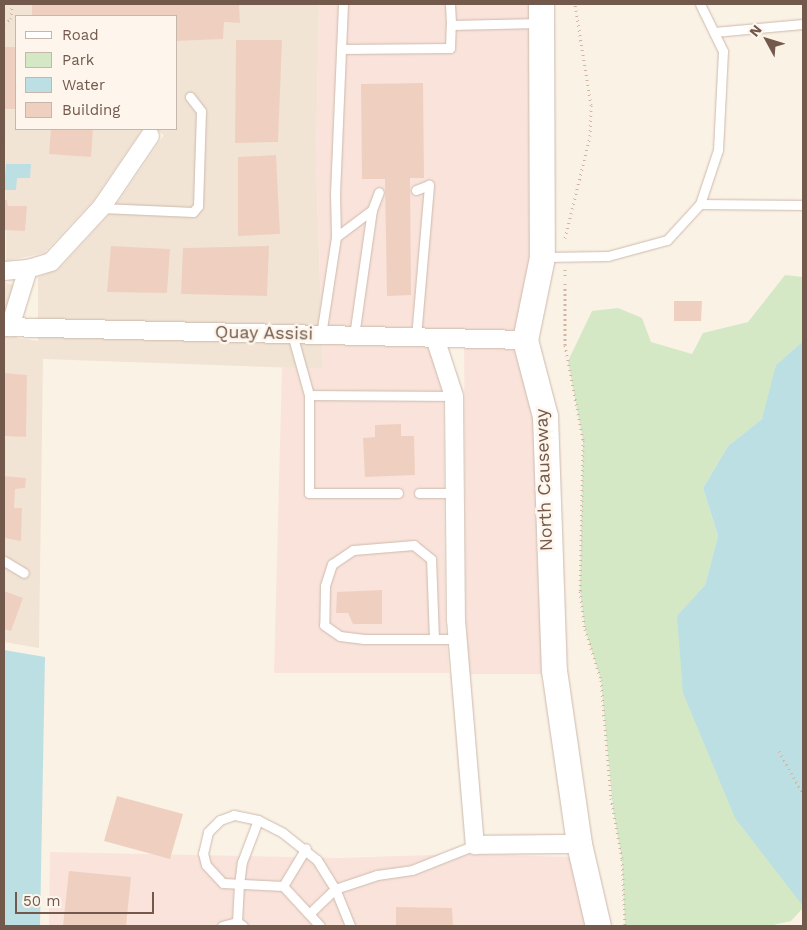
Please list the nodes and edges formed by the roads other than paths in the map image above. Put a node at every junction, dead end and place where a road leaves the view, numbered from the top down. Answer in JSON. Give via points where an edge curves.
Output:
{"nodes":[{"id":1,"x":343,"y":4,"type":"edge"},
{"id":2,"x":450,"y":4,"type":"edge"},
{"id":3,"x":700,"y":4,"type":"edge"},
{"id":4,"x":541,"y":13,"type":"edge"},
{"id":5,"x":803,"y":24,"type":"edge"},
{"id":6,"x":451,"y":25,"type":"junction"},
{"id":7,"x":714,"y":32,"type":"junction"},
{"id":8,"x":341,"y":49,"type":"junction"},
{"id":9,"x":190,"y":97,"type":"dead end"},
{"id":10,"x":150,"y":136,"type":"dead end"},
{"id":11,"x":416,"y":190,"type":"dead end"},
{"id":12,"x":379,"y":192,"type":"dead end"},
{"id":13,"x":700,"y":204,"type":"junction"},
{"id":14,"x":803,"y":205,"type":"edge"},
{"id":15,"x":101,"y":208,"type":"junction"},
{"id":16,"x":372,"y":210,"type":"junction"},
{"id":17,"x":336,"y":237,"type":"junction"},
{"id":18,"x":553,"y":257,"type":"junction"},
{"id":19,"x":28,"y":269,"type":"junction"},
{"id":20,"x":5,"y":271,"type":"edge"},
{"id":21,"x":7,"y":327,"type":"edge"},
{"id":22,"x":292,"y":334,"type":"junction"},
{"id":23,"x":321,"y":335,"type":"junction"},
{"id":24,"x":354,"y":336,"type":"junction"},
{"id":25,"x":416,"y":337,"type":"junction"},
{"id":26,"x":435,"y":338,"type":"junction"},
{"id":27,"x":525,"y":340,"type":"junction"},
{"id":28,"x":309,"y":395,"type":"junction"},
{"id":29,"x":454,"y":396,"type":"junction"},
{"id":30,"x":398,"y":493,"type":"dead end"},
{"id":31,"x":419,"y":493,"type":"dead end"},
{"id":32,"x":454,"y":493,"type":"junction"},
{"id":33,"x":4,"y":561,"type":"edge"},
{"id":34,"x":24,"y":573,"type":"dead end"},
{"id":35,"x":434,"y":639,"type":"junction"},
{"id":36,"x":457,"y":639,"type":"junction"},
{"id":37,"x":258,"y":820,"type":"junction"},
{"id":38,"x":579,"y":844,"type":"junction"},
{"id":39,"x":475,"y":845,"type":"junction"},
{"id":40,"x":306,"y":848,"type":"junction"},
{"id":41,"x":239,"y":885,"type":"junction"},
{"id":42,"x":283,"y":886,"type":"junction"},
{"id":43,"x":335,"y":889,"type":"junction"},
{"id":44,"x":310,"y":914,"type":"junction"},
{"id":45,"x":240,"y":924,"type":"edge"},
{"id":46,"x":222,"y":926,"type":"edge"},
{"id":47,"x":320,"y":926,"type":"edge"},
{"id":48,"x":350,"y":926,"type":"edge"},
{"id":49,"x":598,"y":926,"type":"edge"}],
"edges":[{"from":1,"to":8,"type":"lane"},
{"from":2,"to":6,"type":"lane"},
{"from":3,"to":7,"type":"lane"},
{"from":4,"to":6,"type":"lane"},
{"from":4,"to":18,"type":"main road","name":"North Causeway"},
{"from":5,"to":7,"type":"lane"},
{"from":6,"to":8,"type":"lane","via":[[450,48]]},
{"from":7,"to":13,"type":"lane","via":[[723,52],[718,150]]},
{"from":8,"to":17,"type":"lane"},
{"from":9,"to":15,"type":"lane","via":[[201,111],[198,206],[193,212]]},
{"from":10,"to":15,"type":"street"},
{"from":11,"to":25,"type":"lane","via":[[429,184]]},
{"from":12,"to":16,"type":"lane"},
{"from":13,"to":14,"type":"lane"},
{"from":13,"to":18,"type":"lane","via":[[667,240],[608,256]]},
{"from":15,"to":19,"type":"street","via":[[51,262]]},
{"from":16,"to":17,"type":"lane"},
{"from":16,"to":24,"type":"lane"},
{"from":17,"to":23,"type":"lane"},
{"from":18,"to":27,"type":"main road","name":"North Causeway"},
{"from":19,"to":20,"type":"street"},
{"from":19,"to":21,"type":"street"},
{"from":21,"to":22,"type":"street","name":"Quay Assisi"},
{"from":22,"to":23,"type":"street","name":"Quay Assisi"},
{"from":22,"to":28,"type":"lane"},
{"from":23,"to":24,"type":"street","name":"Quay Assisi"},
{"from":24,"to":25,"type":"street","name":"Quay Assisi"},
{"from":25,"to":26,"type":"street","name":"Quay Assisi"},
{"from":26,"to":27,"type":"street","name":"Quay Assisi"},
{"from":26,"to":29,"type":"street"},
{"from":27,"to":38,"type":"main road","name":"North Causeway","via":[[545,416],[554,670]]},
{"from":28,"to":29,"type":"lane"},
{"from":28,"to":30,"type":"lane","via":[[309,493]]},
{"from":29,"to":32,"type":"street"},
{"from":31,"to":32,"type":"lane"},
{"from":32,"to":36,"type":"street"},
{"from":33,"to":34,"type":"lane"},
{"from":35,"to":35,"type":"lane","via":[[340,636],[324,624],[324,586],[332,564],[353,550],[414,545],[431,559]]},
{"from":35,"to":36,"type":"lane"},
{"from":36,"to":39,"type":"street"},
{"from":37,"to":40,"type":"lane"},
{"from":37,"to":41,"type":"lane","via":[[242,862]]},
{"from":37,"to":41,"type":"lane","via":[[234,815],[220,820],[208,832],[203,853],[206,865],[223,883]]},
{"from":38,"to":39,"type":"street"},
{"from":38,"to":49,"type":"main road","name":"North Causeway"},
{"from":39,"to":43,"type":"lane","via":[[412,870],[377,875]]},
{"from":40,"to":42,"type":"lane"},
{"from":40,"to":43,"type":"lane"},
{"from":41,"to":42,"type":"lane"},
{"from":41,"to":45,"type":"lane"},
{"from":42,"to":44,"type":"lane"},
{"from":43,"to":44,"type":"lane"},
{"from":43,"to":48,"type":"lane"},
{"from":44,"to":47,"type":"lane"},
{"from":45,"to":46,"type":"lane"}]}
